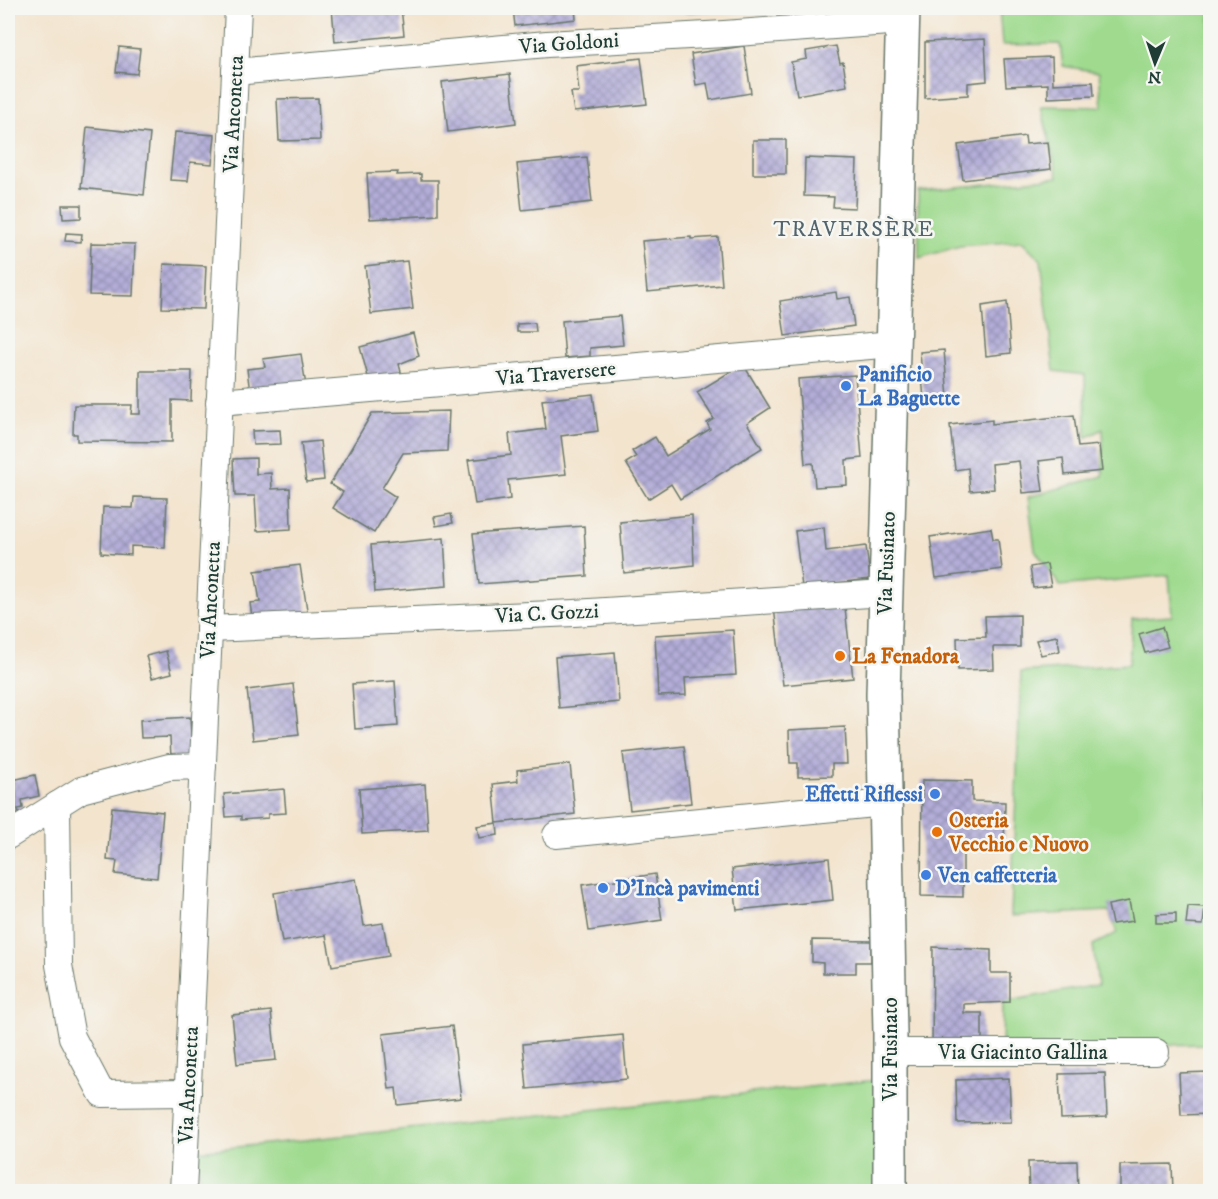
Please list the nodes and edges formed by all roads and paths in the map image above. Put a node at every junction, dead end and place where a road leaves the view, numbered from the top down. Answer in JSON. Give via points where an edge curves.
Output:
{"nodes":[{"id":1,"x":238,"y":8,"type":"edge"},
{"id":2,"x":903,"y":14,"type":"edge"},
{"id":3,"x":235,"y":72,"type":"junction"},
{"id":4,"x":893,"y":344,"type":"junction"},
{"id":5,"x":219,"y":402,"type":"junction"},
{"id":6,"x":885,"y":593,"type":"junction"},
{"id":7,"x":209,"y":629,"type":"junction"},
{"id":8,"x":203,"y":766,"type":"junction"},
{"id":9,"x":885,"y":803,"type":"junction"},
{"id":10,"x":57,"y":805,"type":"junction"},
{"id":11,"x":556,"y":835,"type":"dead end"},
{"id":12,"x":8,"y":836,"type":"edge"},
{"id":13,"x":890,"y":1052,"type":"junction"},
{"id":14,"x":1156,"y":1052,"type":"dead end"},
{"id":15,"x":188,"y":1093,"type":"junction"},
{"id":16,"x":183,"y":1191,"type":"edge"},
{"id":17,"x":890,"y":1191,"type":"edge"}],
"edges":[{"from":1,"to":3,"type":"street","name":"Via Anconetta"},
{"from":2,"to":3,"type":"street","name":"Via Goldoni","via":[[724,34],[547,44]]},
{"from":2,"to":4,"type":"main road","name":"Via Fusinato"},
{"from":3,"to":5,"type":"street","name":"Via Anconetta"},
{"from":4,"to":5,"type":"street","name":"Via Traversere"},
{"from":4,"to":6,"type":"main road","name":"Via Fusinato"},
{"from":5,"to":7,"type":"street","name":"Via Anconetta"},
{"from":6,"to":7,"type":"street","name":"Via C. Gozzi","via":[[574,613]]},
{"from":6,"to":9,"type":"main road","name":"Via Fusinato"},
{"from":7,"to":8,"type":"street","name":"Via Anconetta"},
{"from":8,"to":10,"type":"street","via":[[169,767],[81,790]]},
{"from":8,"to":15,"type":"street","name":"Via Anconetta"},
{"from":9,"to":11,"type":"street"},
{"from":9,"to":13,"type":"main road","name":"Via Fusinato"},
{"from":10,"to":12,"type":"street"},
{"from":10,"to":15,"type":"street","via":[[59,965],[72,1037],[102,1094]]},
{"from":13,"to":14,"type":"street","name":"Via Giacinto Gallina"},
{"from":13,"to":17,"type":"main road","name":"Via Fusinato"},
{"from":15,"to":16,"type":"street","name":"Via Anconetta"}]}
